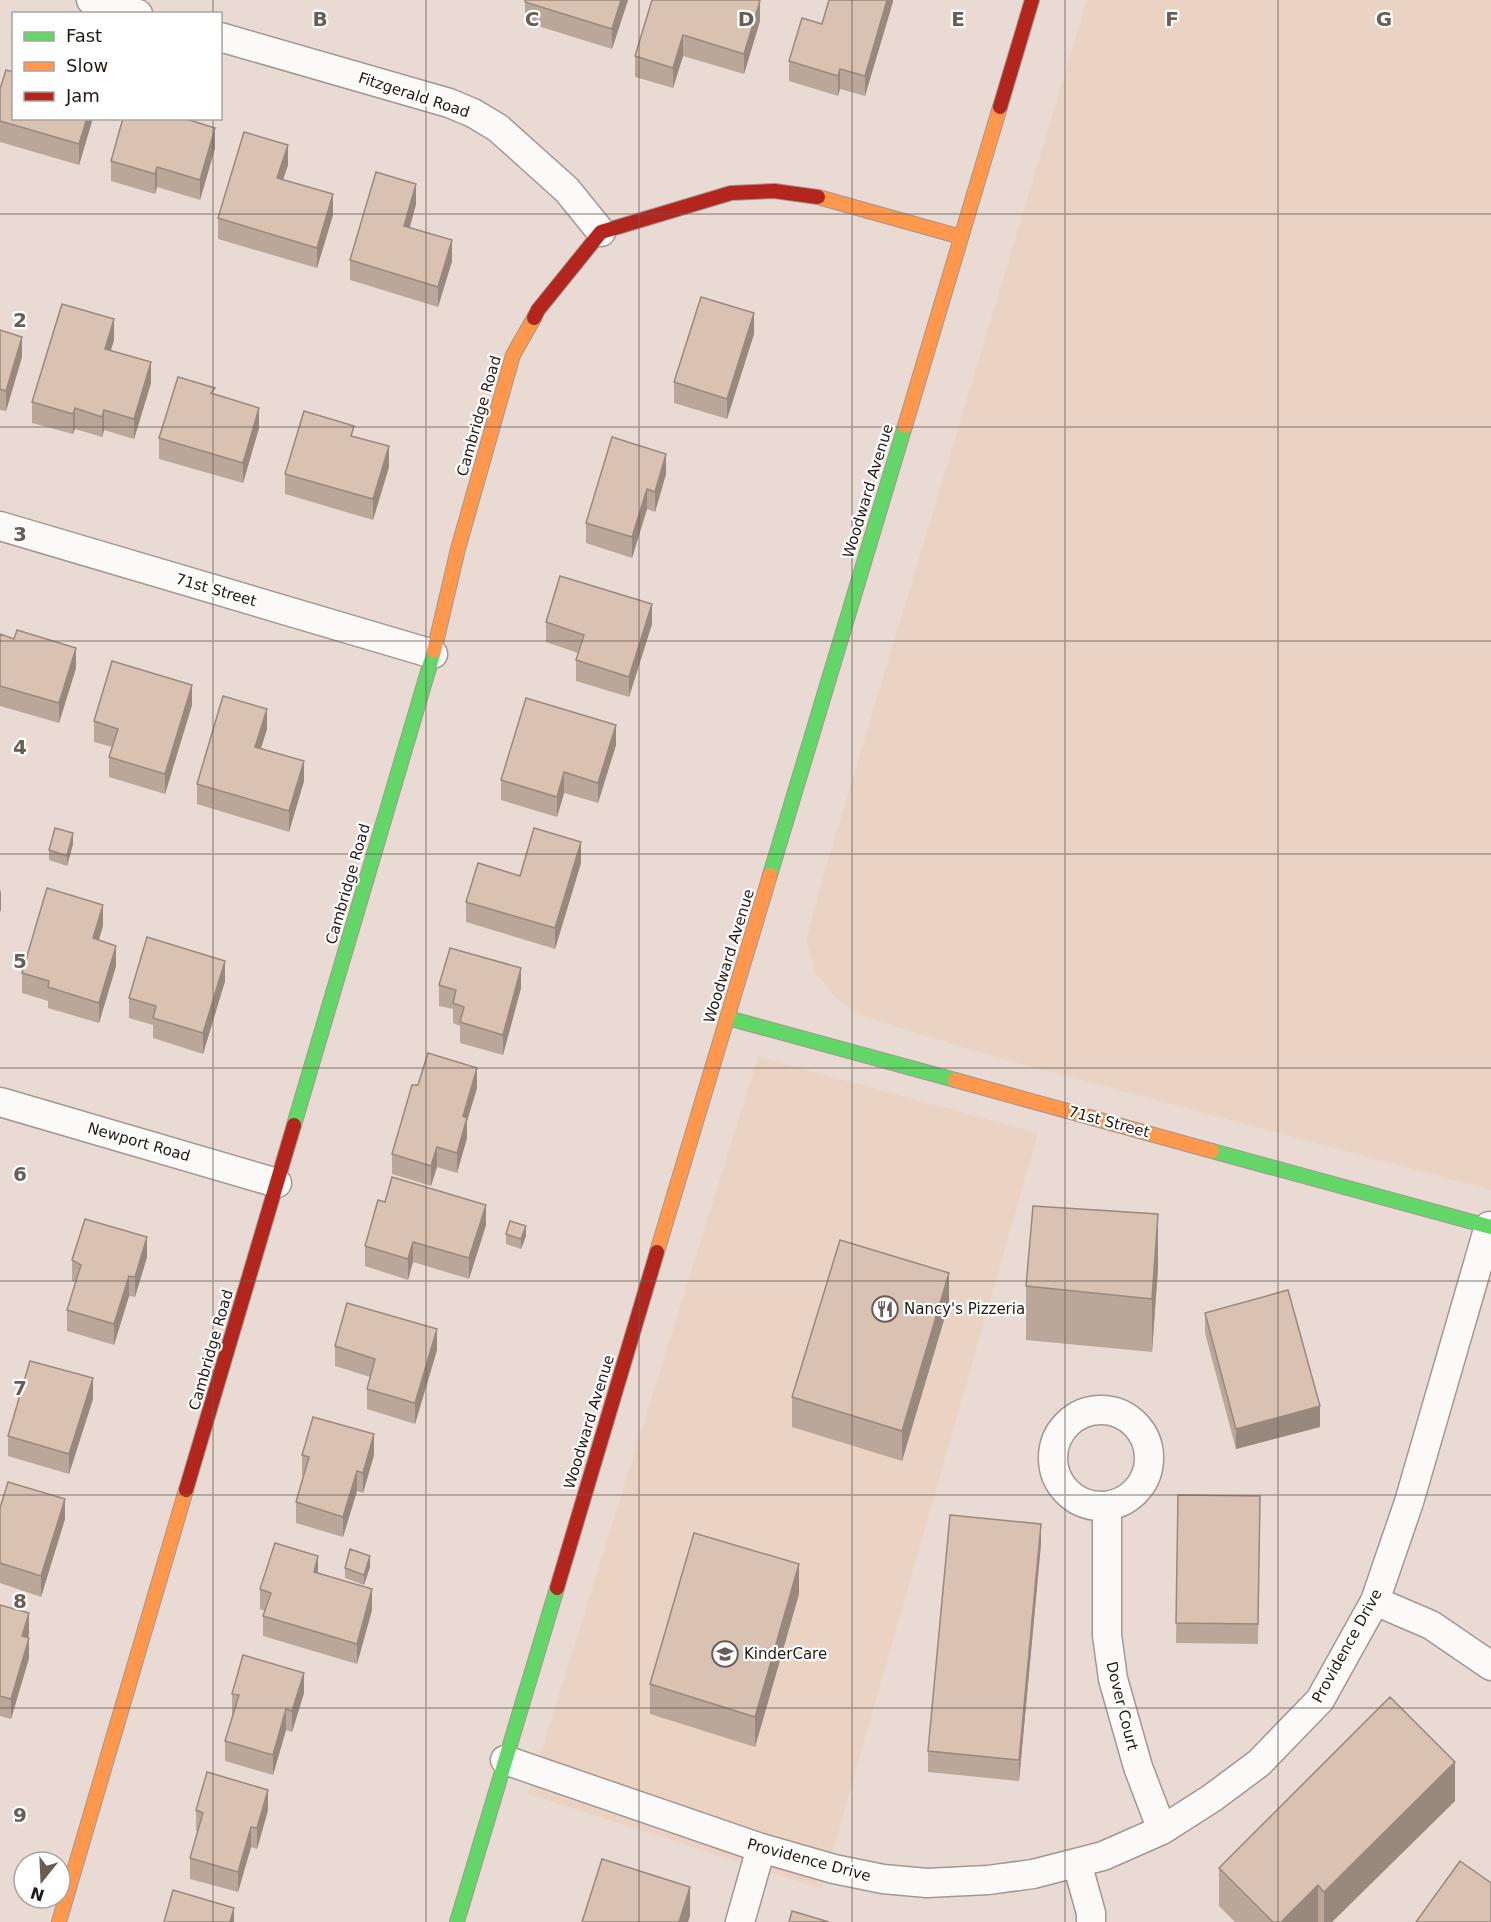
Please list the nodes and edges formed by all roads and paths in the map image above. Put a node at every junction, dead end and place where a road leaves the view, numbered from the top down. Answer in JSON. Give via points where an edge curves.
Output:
{"nodes":[{"id":1,"x":91,"y":0,"type":"edge"},
{"id":2,"x":1032,"y":0,"type":"edge"},
{"id":3,"x":131,"y":12,"type":"edge"},
{"id":4,"x":222,"y":38,"type":"edge"},
{"id":5,"x":601,"y":232,"type":"junction"},
{"id":6,"x":961,"y":237,"type":"junction"},
{"id":7,"x":0,"y":526,"type":"edge"},
{"id":8,"x":433,"y":654,"type":"junction"},
{"id":9,"x":728,"y":1018,"type":"junction"},
{"id":10,"x":0,"y":1101,"type":"edge"},
{"id":11,"x":277,"y":1183,"type":"junction"},
{"id":12,"x":1490,"y":1226,"type":"edge"},
{"id":13,"x":1107,"y":1506,"type":"dead end"},
{"id":14,"x":1375,"y":1601,"type":"junction"},
{"id":15,"x":1491,"y":1666,"type":"edge"},
{"id":16,"x":506,"y":1760,"type":"junction"},
{"id":17,"x":1162,"y":1830,"type":"junction"},
{"id":18,"x":762,"y":1848,"type":"junction"},
{"id":19,"x":1077,"y":1863,"type":"junction"},
{"id":20,"x":59,"y":1922,"type":"edge"},
{"id":21,"x":457,"y":1922,"type":"edge"},
{"id":22,"x":740,"y":1922,"type":"edge"},
{"id":23,"x":1091,"y":1922,"type":"edge"}],
"edges":[{"from":1,"to":3,"type":"street"},
{"from":2,"to":6,"type":"street","name":"Woodward Avenue"},
{"from":4,"to":5,"type":"street","name":"Fitzgerald Road","via":[[473,113],[498,128],[567,190]]},
{"from":5,"to":6,"type":"street","via":[[731,194],[774,191],[818,197]]},
{"from":5,"to":8,"type":"street","name":"Cambridge Road","via":[[538,310],[513,355]]},
{"from":6,"to":9,"type":"street","name":"Woodward Avenue"},
{"from":7,"to":8,"type":"street","name":"71st Street"},
{"from":8,"to":11,"type":"street","name":"Cambridge Road"},
{"from":9,"to":12,"type":"street","name":"71st Street"},
{"from":9,"to":16,"type":"street","name":"Woodward Avenue"},
{"from":10,"to":11,"type":"street","name":"Newport Road"},
{"from":11,"to":20,"type":"street","name":"Cambridge Road"},
{"from":12,"to":14,"type":"street","name":"Providence Drive","via":[[1409,1502]]},
{"from":13,"to":17,"type":"street","name":"Dover Court","via":[[1107,1635],[1113,1679],[1138,1767]]},
{"from":14,"to":15,"type":"street","via":[[1431,1625]]},
{"from":14,"to":17,"type":"street","name":"Providence Drive","via":[[1320,1700],[1259,1763]]},
{"from":16,"to":18,"type":"street","name":"Providence Drive"},
{"from":16,"to":21,"type":"street","name":"Woodward Avenue"},
{"from":17,"to":19,"type":"street","name":"Providence Drive"},
{"from":18,"to":19,"type":"street","name":"Providence Drive","via":[[844,1871],[927,1883],[1033,1874]]},
{"from":18,"to":22,"type":"street"},
{"from":19,"to":23,"type":"street"}]}
